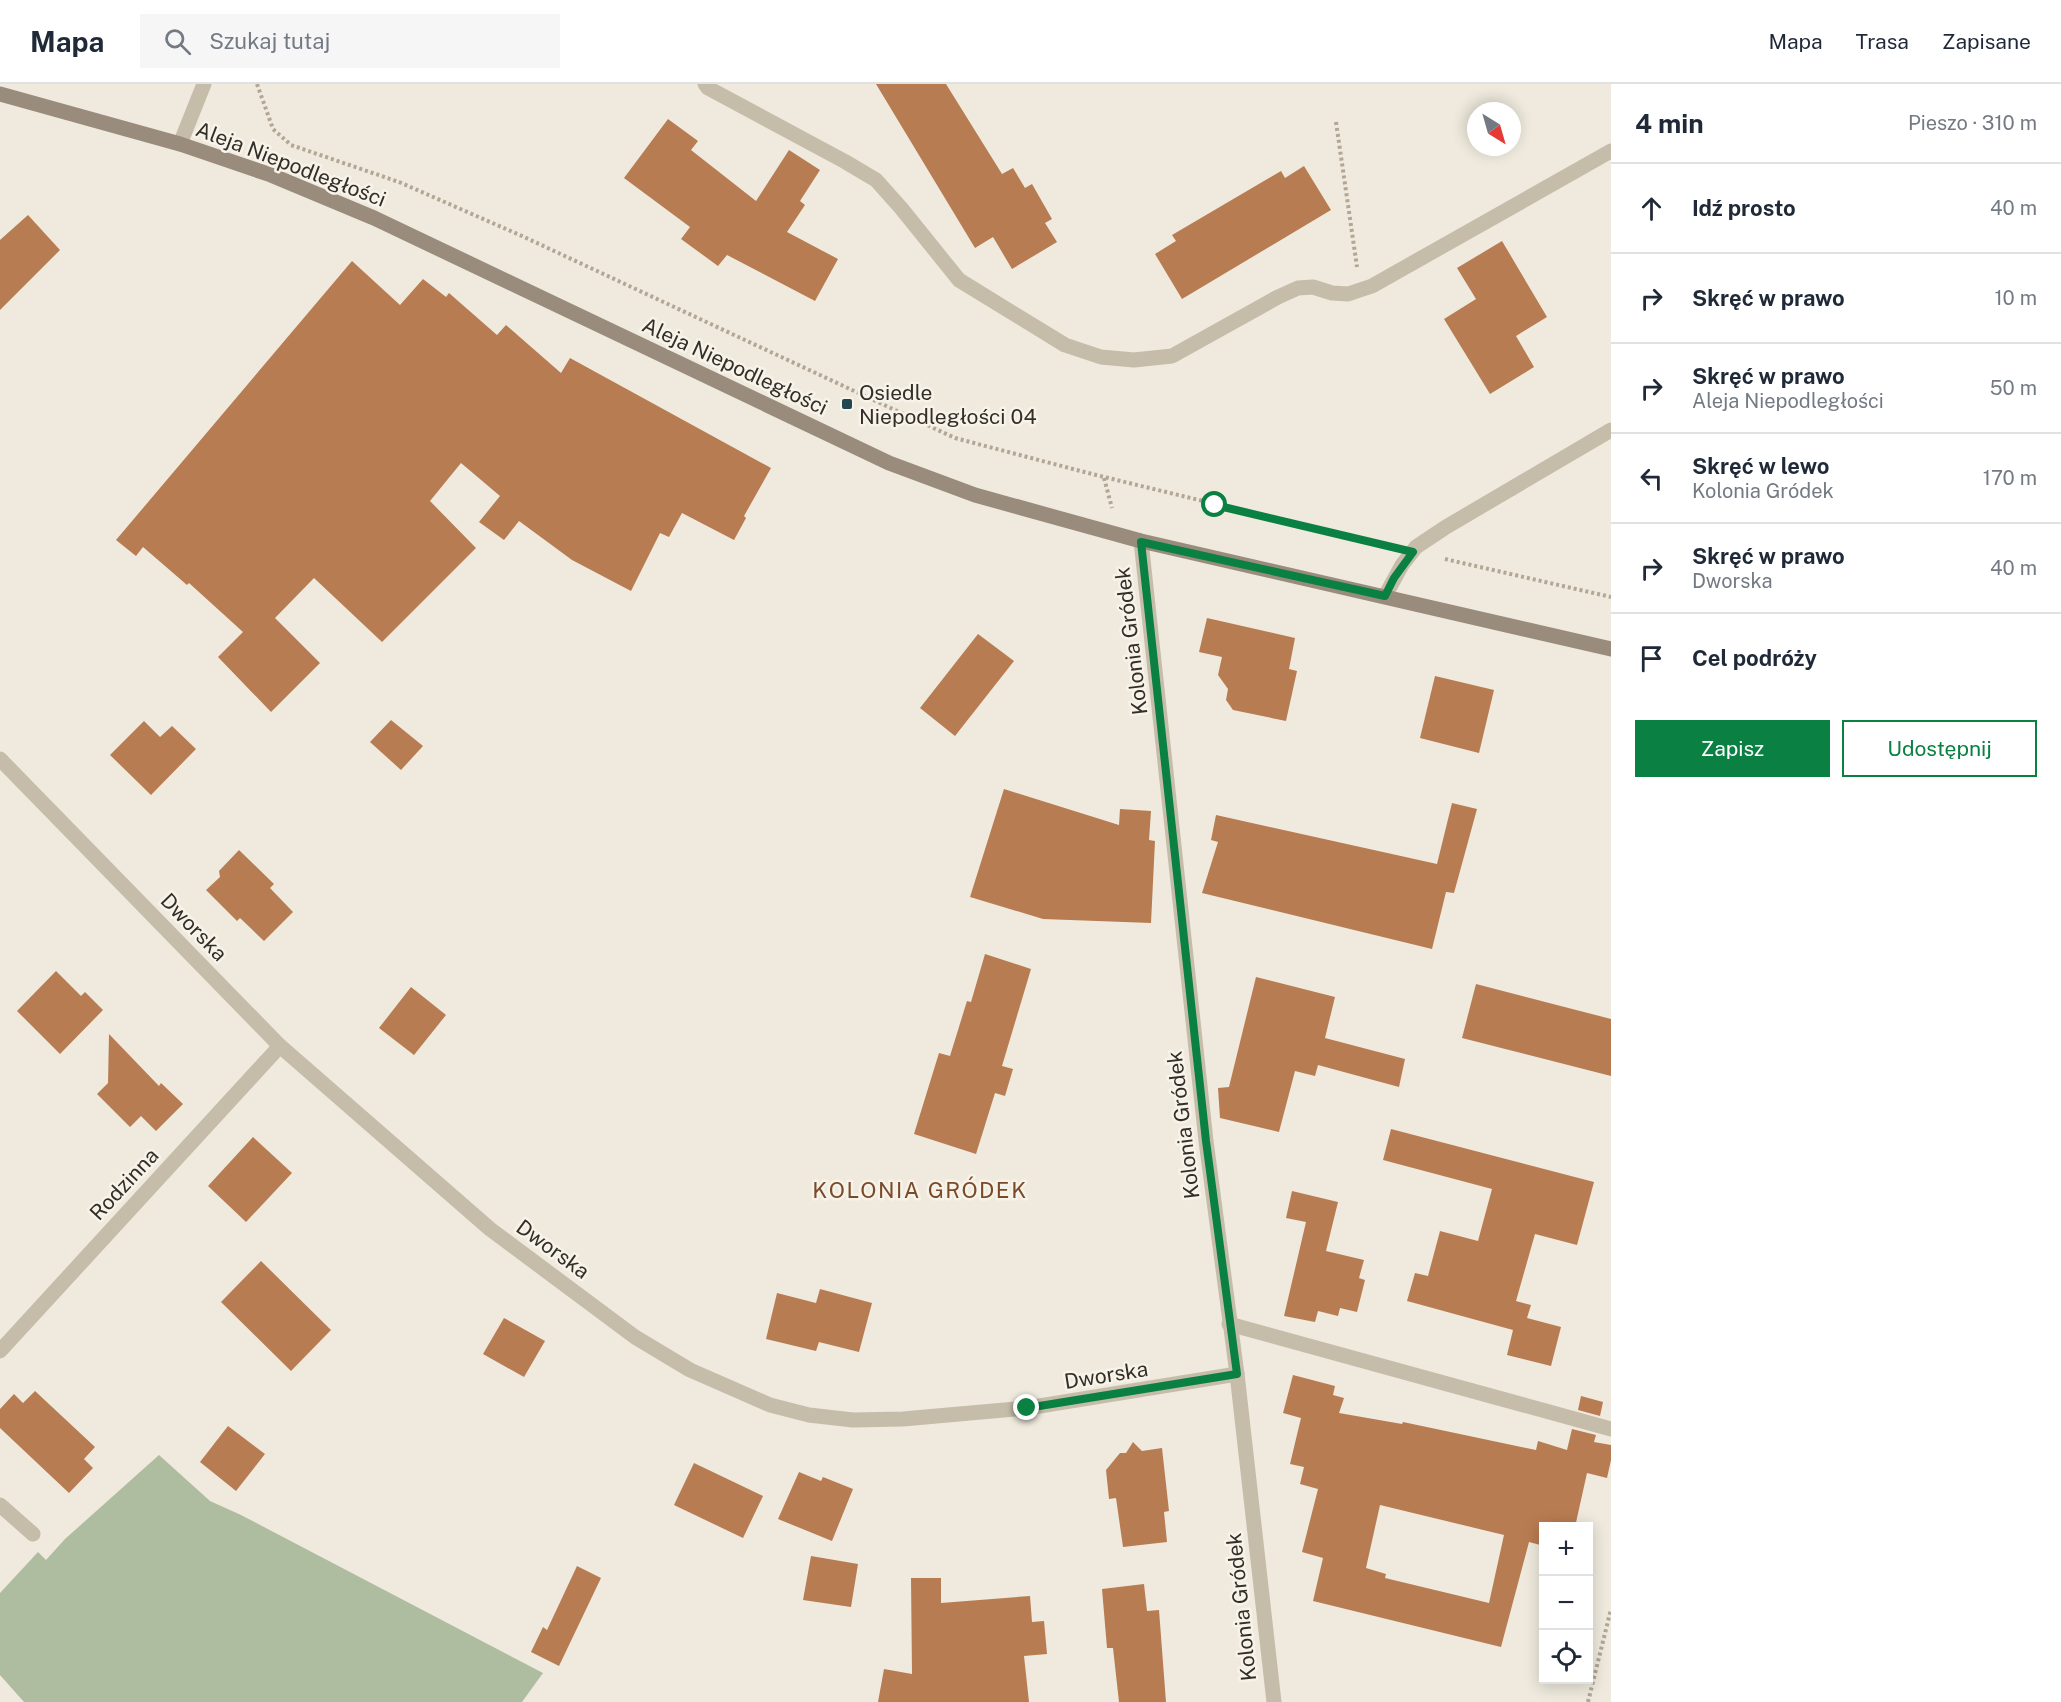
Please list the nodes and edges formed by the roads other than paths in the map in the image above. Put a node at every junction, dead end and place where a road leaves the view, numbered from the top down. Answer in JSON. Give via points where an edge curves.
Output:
{"nodes":[{"id":1,"x":204,"y":84,"type":"edge"},
{"id":2,"x":705,"y":84,"type":"edge"},
{"id":3,"x":0,"y":94,"type":"edge"},
{"id":4,"x":180,"y":144,"type":"junction"},
{"id":5,"x":1611,"y":151,"type":"edge"},
{"id":6,"x":1611,"y":430,"type":"edge"},
{"id":7,"x":1141,"y":542,"type":"junction"},
{"id":8,"x":1385,"y":596,"type":"junction"},
{"id":9,"x":1611,"y":649,"type":"edge"},
{"id":10,"x":0,"y":759,"type":"edge"},
{"id":11,"x":280,"y":1046,"type":"junction"},
{"id":12,"x":1229,"y":1324,"type":"junction"},
{"id":13,"x":0,"y":1351,"type":"edge"},
{"id":14,"x":1237,"y":1374,"type":"junction"},
{"id":15,"x":1611,"y":1429,"type":"edge"},
{"id":16,"x":0,"y":1505,"type":"edge"},
{"id":17,"x":33,"y":1534,"type":"dead end"},
{"id":18,"x":1274,"y":1702,"type":"edge"}],
"edges":[{"from":1,"to":4,"type":"street"},
{"from":2,"to":5,"type":"street","via":[[876,180],[959,280],[1065,345],[1101,357],[1134,360],[1172,356],[1298,288],[1348,294],[1365,288]]},
{"from":3,"to":4,"type":"main road","name":"Aleja Niepodległości"},
{"from":4,"to":7,"type":"main road","name":"Aleja Niepodległości","via":[[271,175],[374,218],[913,473],[975,495]]},
{"from":6,"to":8,"type":"street","via":[[1416,547]]},
{"from":7,"to":8,"type":"main road","name":"Aleja Niepodległości"},
{"from":7,"to":12,"type":"street","name":"Kolonia Gródek","via":[[1204,1129]]},
{"from":8,"to":9,"type":"main road","name":"Aleja Niepodległości"},
{"from":10,"to":11,"type":"street","name":"Dworska"},
{"from":11,"to":13,"type":"street","name":"Rodzinna"},
{"from":11,"to":14,"type":"street","name":"Dworska","via":[[490,1229],[635,1337],[690,1370],[770,1405],[853,1420],[903,1419],[1027,1408]]},
{"from":12,"to":14,"type":"street","name":"Kolonia Gródek"},
{"from":12,"to":15,"type":"street"},
{"from":14,"to":18,"type":"street","name":"Kolonia Gródek"},
{"from":16,"to":17,"type":"street"}]}
